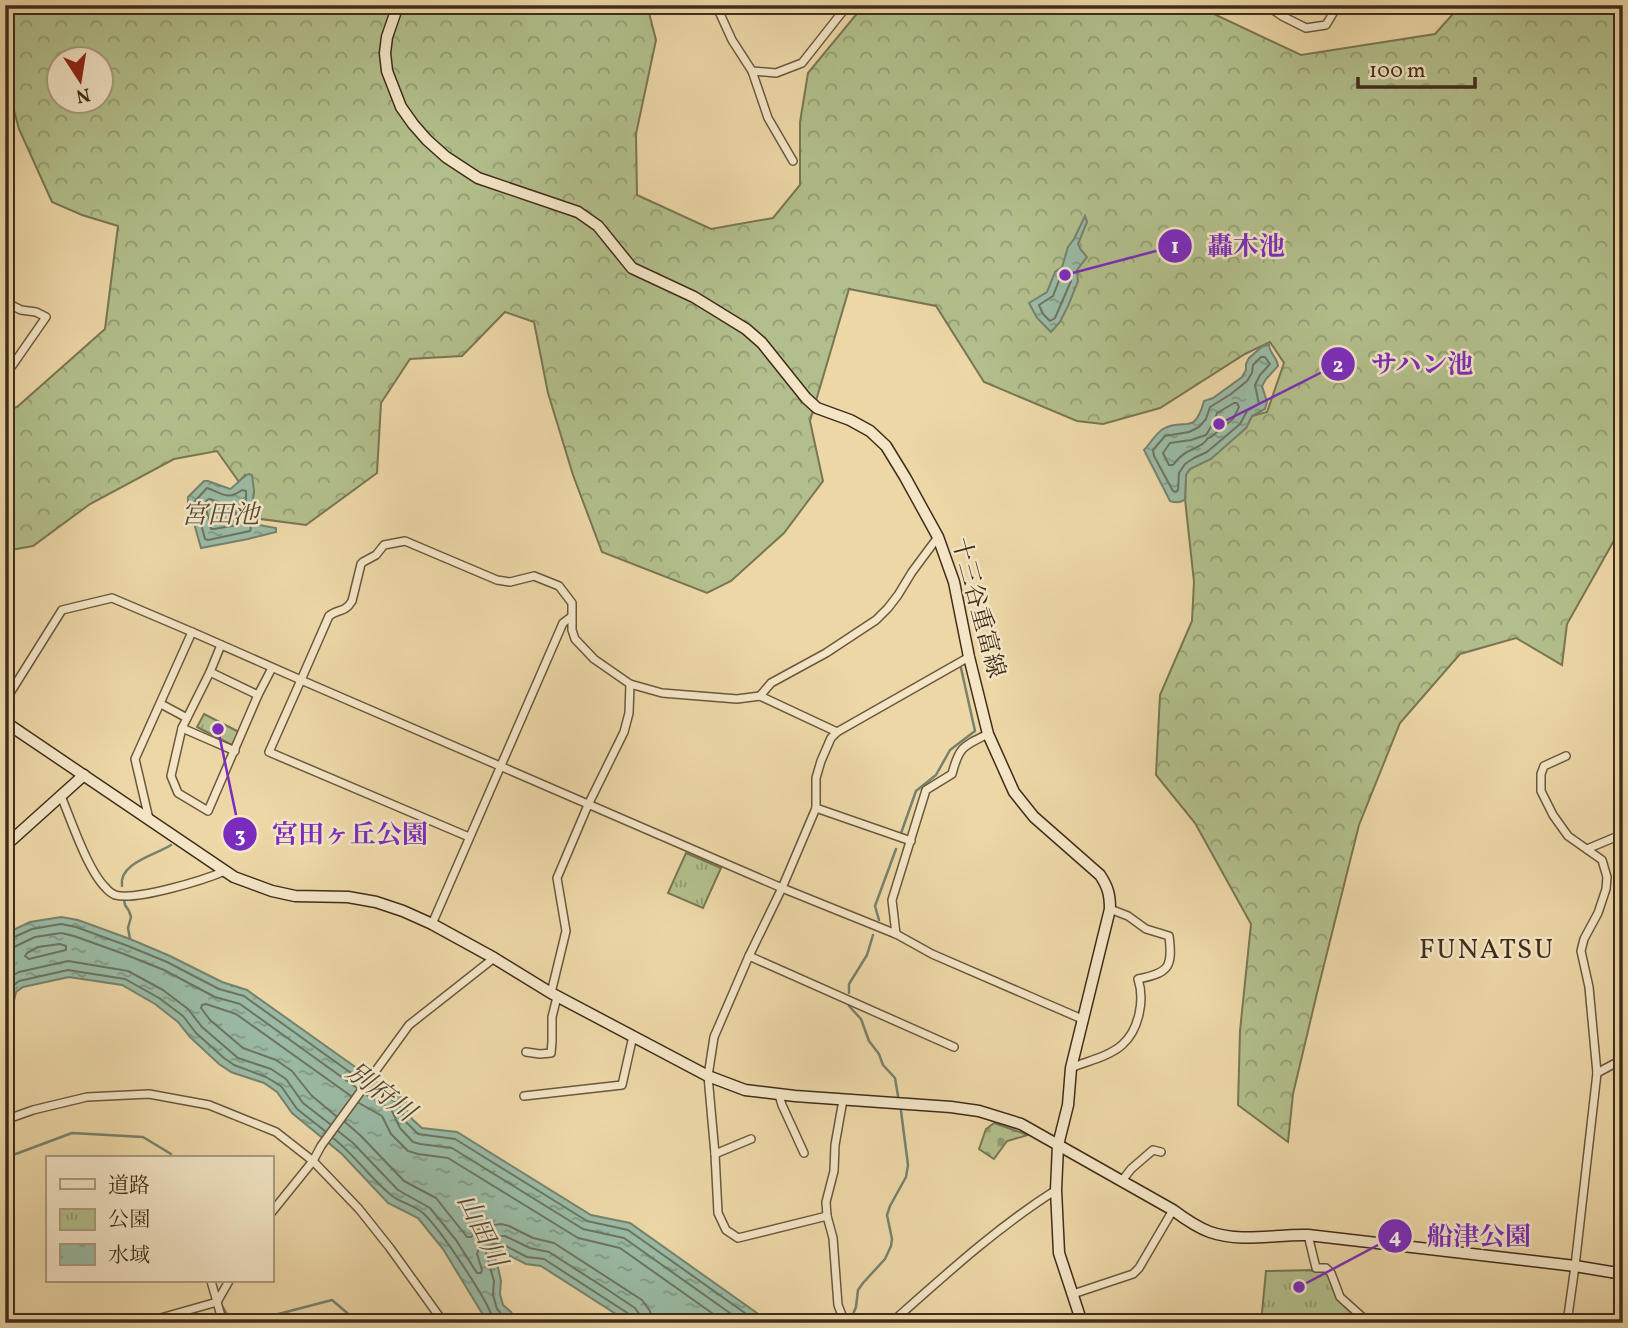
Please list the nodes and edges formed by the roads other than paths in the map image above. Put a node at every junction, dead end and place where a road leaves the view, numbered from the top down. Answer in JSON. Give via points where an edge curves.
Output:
{"nodes":[{"id":1,"x":398,"y":5,"type":"edge"},
{"id":2,"x":716,"y":5,"type":"edge"},
{"id":3,"x":844,"y":5,"type":"edge"},
{"id":4,"x":1266,"y":5,"type":"edge"},
{"id":5,"x":1338,"y":5,"type":"edge"},
{"id":6,"x":752,"y":71,"type":"junction"},
{"id":7,"x":793,"y":161,"type":"dead end"},
{"id":8,"x":5,"y":218,"type":"edge"},
{"id":9,"x":5,"y":255,"type":"edge"},
{"id":10,"x":5,"y":302,"type":"edge"},
{"id":11,"x":5,"y":376,"type":"edge"},
{"id":12,"x":938,"y":537,"type":"junction"},
{"id":13,"x":571,"y":617,"type":"junction"},
{"id":14,"x":192,"y":632,"type":"junction"},
{"id":15,"x":221,"y":645,"type":"junction"},
{"id":16,"x":969,"y":657,"type":"junction"},
{"id":17,"x":272,"y":668,"type":"junction"},
{"id":18,"x":210,"y":672,"type":"junction"},
{"id":19,"x":301,"y":680,"type":"junction"},
{"id":20,"x":630,"y":684,"type":"junction"},
{"id":21,"x":258,"y":695,"type":"junction"},
{"id":22,"x":760,"y":696,"type":"junction"},
{"id":23,"x":5,"y":701,"type":"edge"},
{"id":24,"x":160,"y":704,"type":"junction"},
{"id":25,"x":187,"y":718,"type":"junction"},
{"id":26,"x":5,"y":722,"type":"edge"},
{"id":27,"x":182,"y":728,"type":"junction"},
{"id":28,"x":837,"y":732,"type":"junction"},
{"id":29,"x":988,"y":734,"type":"junction"},
{"id":30,"x":235,"y":751,"type":"junction"},
{"id":31,"x":1566,"y":756,"type":"dead end"},
{"id":32,"x":500,"y":766,"type":"junction"},
{"id":33,"x":84,"y":775,"type":"junction"},
{"id":34,"x":61,"y":796,"type":"junction"},
{"id":35,"x":588,"y":805,"type":"junction"},
{"id":36,"x":816,"y":808,"type":"junction"},
{"id":37,"x":149,"y":820,"type":"junction"},
{"id":38,"x":1623,"y":834,"type":"edge"},
{"id":39,"x":468,"y":837,"type":"junction"},
{"id":40,"x":911,"y":841,"type":"junction"},
{"id":41,"x":5,"y":846,"type":"edge"},
{"id":42,"x":1587,"y":849,"type":"junction"},
{"id":43,"x":225,"y":871,"type":"junction"},
{"id":44,"x":782,"y":888,"type":"junction"},
{"id":45,"x":1110,"y":909,"type":"junction"},
{"id":46,"x":432,"y":924,"type":"junction"},
{"id":47,"x":896,"y":934,"type":"junction"},
{"id":48,"x":749,"y":956,"type":"junction"},
{"id":49,"x":494,"y":958,"type":"junction"},
{"id":50,"x":554,"y":995,"type":"junction"},
{"id":51,"x":1083,"y":1019,"type":"junction"},
{"id":52,"x":633,"y":1036,"type":"junction"},
{"id":53,"x":954,"y":1047,"type":"dead end"},
{"id":54,"x":526,"y":1052,"type":"dead end"},
{"id":55,"x":1623,"y":1059,"type":"edge"},
{"id":56,"x":1071,"y":1068,"type":"junction"},
{"id":57,"x":1597,"y":1073,"type":"junction"},
{"id":58,"x":708,"y":1076,"type":"junction"},
{"id":59,"x":779,"y":1095,"type":"junction"},
{"id":60,"x":524,"y":1096,"type":"dead end"},
{"id":61,"x":844,"y":1100,"type":"junction"},
{"id":62,"x":5,"y":1120,"type":"edge"},
{"id":63,"x":751,"y":1139,"type":"dead end"},
{"id":64,"x":1058,"y":1145,"type":"junction"},
{"id":65,"x":804,"y":1153,"type":"dead end"},
{"id":66,"x":1161,"y":1153,"type":"dead end"},
{"id":67,"x":715,"y":1154,"type":"junction"},
{"id":68,"x":313,"y":1161,"type":"junction"},
{"id":69,"x":1121,"y":1182,"type":"junction"},
{"id":70,"x":1056,"y":1190,"type":"junction"},
{"id":71,"x":1173,"y":1210,"type":"junction"},
{"id":72,"x":273,"y":1211,"type":"edge"},
{"id":73,"x":827,"y":1216,"type":"junction"},
{"id":74,"x":1308,"y":1235,"type":"junction"},
{"id":75,"x":1575,"y":1266,"type":"junction"},
{"id":76,"x":1623,"y":1274,"type":"edge"},
{"id":77,"x":211,"y":1282,"type":"edge"},
{"id":78,"x":228,"y":1282,"type":"edge"},
{"id":79,"x":1073,"y":1294,"type":"junction"},
{"id":80,"x":217,"y":1302,"type":"junction"},
{"id":81,"x":1081,"y":1319,"type":"edge"},
{"id":82,"x":143,"y":1323,"type":"edge"},
{"id":83,"x":223,"y":1323,"type":"edge"},
{"id":84,"x":444,"y":1323,"type":"edge"},
{"id":85,"x":845,"y":1323,"type":"edge"},
{"id":86,"x":891,"y":1323,"type":"edge"},
{"id":87,"x":1070,"y":1323,"type":"edge"},
{"id":88,"x":1369,"y":1323,"type":"edge"},
{"id":89,"x":1567,"y":1323,"type":"edge"}],
"edges":[{"from":1,"to":12,"type":"street","name":"十三谷重富線","via":[[387,37],[387,71],[401,107],[427,140],[478,178],[578,212],[598,226],[632,268],[694,297],[746,329],[817,408],[870,431],[886,446]]},
{"from":2,"to":6,"type":"street"},
{"from":3,"to":6,"type":"street","via":[[844,11],[802,63],[776,74]]},
{"from":4,"to":5,"type":"street","via":[[1306,28],[1326,25]]},
{"from":6,"to":7,"type":"street","via":[[768,118]]},
{"from":8,"to":9,"type":"street"},
{"from":10,"to":11,"type":"street","via":[[46,317]]},
{"from":12,"to":16,"type":"street","name":"十三谷重富線","via":[[954,582]]},
{"from":12,"to":22,"type":"street","via":[[876,620],[771,683]]},
{"from":13,"to":19,"type":"street","via":[[572,603],[564,590],[544,579],[534,576],[504,582],[405,541],[384,545],[361,565],[349,607],[329,616]]},
{"from":13,"to":20,"type":"street","via":[[581,647]]},
{"from":13,"to":32,"type":"street","via":[[563,623]]},
{"from":14,"to":15,"type":"street"},
{"from":14,"to":23,"type":"street","via":[[112,598],[62,610]]},
{"from":14,"to":24,"type":"street"},
{"from":15,"to":17,"type":"street"},
{"from":15,"to":18,"type":"street"},
{"from":16,"to":28,"type":"street"},
{"from":16,"to":29,"type":"street","name":"十三谷重富線"},
{"from":17,"to":19,"type":"street"},
{"from":17,"to":21,"type":"street"},
{"from":18,"to":21,"type":"street"},
{"from":18,"to":25,"type":"street"},
{"from":19,"to":32,"type":"street"},
{"from":19,"to":39,"type":"street","via":[[269,752]]},
{"from":20,"to":22,"type":"street","via":[[662,693],[737,699]]},
{"from":20,"to":35,"type":"street","via":[[624,732]]},
{"from":21,"to":30,"type":"street"},
{"from":22,"to":28,"type":"street"},
{"from":24,"to":25,"type":"street"},
{"from":24,"to":37,"type":"street","via":[[135,759]]},
{"from":25,"to":27,"type":"street"},
{"from":26,"to":33,"type":"street"},
{"from":27,"to":30,"type":"street"},
{"from":27,"to":30,"type":"street","via":[[171,776],[178,793],[208,811]]},
{"from":28,"to":36,"type":"street","via":[[816,778]]},
{"from":29,"to":40,"type":"street","via":[[964,745],[952,774],[926,790]]},
{"from":29,"to":45,"type":"street","name":"十三谷重富線","via":[[1014,792],[1034,817],[1100,875],[1110,895]]},
{"from":31,"to":42,"type":"street","via":[[1544,766],[1541,791],[1568,836]]},
{"from":32,"to":35,"type":"street"},
{"from":32,"to":39,"type":"street"},
{"from":33,"to":34,"type":"street"},
{"from":33,"to":37,"type":"street"},
{"from":34,"to":41,"type":"street"},
{"from":34,"to":43,"type":"street","via":[[93,870],[115,895],[143,895]]},
{"from":35,"to":44,"type":"street"},
{"from":35,"to":50,"type":"street","via":[[557,878],[566,930]]},
{"from":36,"to":40,"type":"street"},
{"from":36,"to":44,"type":"street"},
{"from":37,"to":43,"type":"street"},
{"from":38,"to":42,"type":"street"},
{"from":39,"to":46,"type":"street"},
{"from":40,"to":47,"type":"street","via":[[892,900]]},
{"from":42,"to":57,"type":"street","via":[[1602,860],[1607,877],[1581,951]]},
{"from":43,"to":46,"type":"street","via":[[272,891],[376,902]]},
{"from":44,"to":47,"type":"street"},
{"from":44,"to":48,"type":"street"},
{"from":45,"to":51,"type":"street","name":"十三谷重富線"},
{"from":45,"to":56,"type":"street","via":[[1169,936],[1171,954],[1167,968],[1138,979],[1142,991],[1138,1019],[1123,1045]]},
{"from":46,"to":49,"type":"street"},
{"from":47,"to":51,"type":"street"},
{"from":48,"to":53,"type":"street"},
{"from":48,"to":58,"type":"street","via":[[714,1037]]},
{"from":49,"to":50,"type":"street"},
{"from":49,"to":68,"type":"street","via":[[409,1025]]},
{"from":50,"to":52,"type":"street"},
{"from":50,"to":54,"type":"street","via":[[551,1053]]},
{"from":51,"to":56,"type":"street","name":"十三谷重富線"},
{"from":52,"to":58,"type":"street"},
{"from":52,"to":60,"type":"street","via":[[622,1085]]},
{"from":55,"to":57,"type":"street"},
{"from":56,"to":64,"type":"street","name":"十三谷重富線"},
{"from":57,"to":75,"type":"street"},
{"from":58,"to":59,"type":"street","via":[[745,1090]]},
{"from":58,"to":67,"type":"street"},
{"from":59,"to":61,"type":"street"},
{"from":59,"to":65,"type":"street"},
{"from":61,"to":64,"type":"street","via":[[979,1111],[1021,1124]]},
{"from":61,"to":73,"type":"street"},
{"from":62,"to":68,"type":"street","via":[[87,1097],[149,1094],[209,1105],[275,1132]]},
{"from":63,"to":67,"type":"street"},
{"from":64,"to":69,"type":"street"},
{"from":64,"to":70,"type":"street","name":"十三谷重富線"},
{"from":66,"to":69,"type":"street","via":[[1153,1150]]},
{"from":67,"to":73,"type":"street","via":[[718,1213],[726,1230],[738,1238]]},
{"from":68,"to":72,"type":"street"},
{"from":68,"to":84,"type":"street","via":[[359,1209]]},
{"from":69,"to":71,"type":"street"},
{"from":70,"to":79,"type":"street","name":"十三谷重富線","via":[[1059,1253]]},
{"from":70,"to":86,"type":"street","via":[[989,1237]]},
{"from":71,"to":74,"type":"street","via":[[1212,1233],[1234,1237]]},
{"from":71,"to":79,"type":"street","via":[[1133,1274]]},
{"from":73,"to":85,"type":"street","via":[[838,1305]]},
{"from":74,"to":75,"type":"street"},
{"from":74,"to":88,"type":"street","via":[[1316,1268],[1331,1273],[1340,1297]]},
{"from":75,"to":76,"type":"street"},
{"from":75,"to":89,"type":"street"},
{"from":77,"to":80,"type":"street"},
{"from":78,"to":80,"type":"street"},
{"from":79,"to":81,"type":"street","name":"十三谷重富線"},
{"from":80,"to":82,"type":"street"},
{"from":80,"to":83,"type":"street"},
{"from":81,"to":87,"type":"street"}]}
